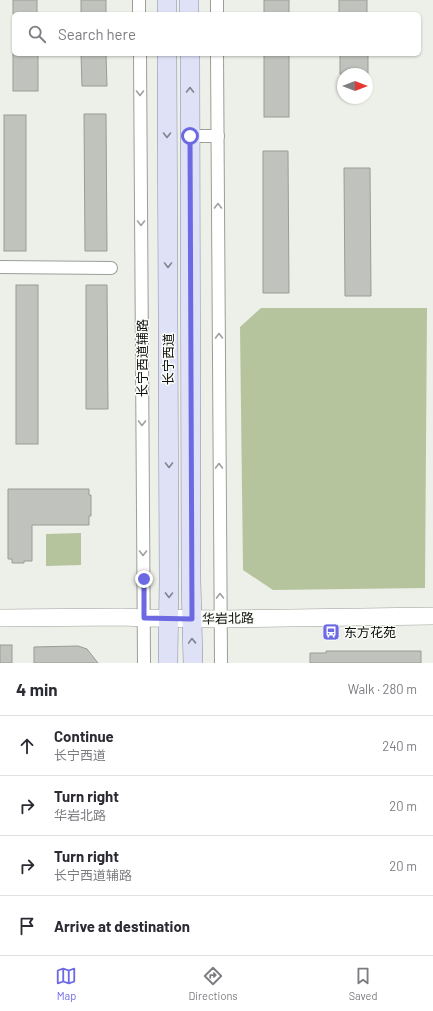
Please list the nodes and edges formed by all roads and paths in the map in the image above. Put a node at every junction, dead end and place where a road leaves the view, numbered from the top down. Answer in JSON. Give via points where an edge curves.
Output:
{"nodes":[{"id":1,"x":139,"y":0,"type":"edge"},
{"id":2,"x":167,"y":0,"type":"edge"},
{"id":3,"x":190,"y":0,"type":"edge"},
{"id":4,"x":217,"y":0,"type":"edge"},
{"id":5,"x":139,"y":12,"type":"edge"},
{"id":6,"x":167,"y":12,"type":"edge"},
{"id":7,"x":190,"y":12,"type":"edge"},
{"id":8,"x":217,"y":12,"type":"edge"},
{"id":9,"x":140,"y":56,"type":"edge"},
{"id":10,"x":167,"y":56,"type":"edge"},
{"id":11,"x":190,"y":56,"type":"edge"},
{"id":12,"x":217,"y":56,"type":"edge"},
{"id":13,"x":190,"y":136,"type":"junction"},
{"id":14,"x":218,"y":136,"type":"junction"},
{"id":15,"x":0,"y":267,"type":"edge"},
{"id":16,"x":111,"y":268,"type":"dead end"},
{"id":17,"x":433,"y":616,"type":"edge"},
{"id":18,"x":0,"y":618,"type":"edge"},
{"id":19,"x":144,"y":618,"type":"junction"},
{"id":20,"x":169,"y":619,"type":"junction"},
{"id":21,"x":192,"y":619,"type":"junction"},
{"id":22,"x":220,"y":619,"type":"junction"},
{"id":23,"x":144,"y":663,"type":"edge"},
{"id":24,"x":168,"y":663,"type":"edge"},
{"id":25,"x":193,"y":663,"type":"edge"},
{"id":26,"x":220,"y":663,"type":"edge"}],
"edges":[{"from":1,"to":5,"type":"street"},
{"from":2,"to":6,"type":"main road"},
{"from":3,"to":7,"type":"main road"},
{"from":4,"to":8,"type":"street"},
{"from":9,"to":19,"type":"street","name":"长宁西道辅路","one_way":true},
{"from":10,"to":20,"type":"main road","name":"长宁西道","one_way":true},
{"from":13,"to":11,"type":"main road","name":"长宁西道","one_way":true},
{"from":12,"to":14,"type":"street"},
{"from":13,"to":14,"type":"street"},
{"from":13,"to":21,"type":"main road","name":"长宁西道"},
{"from":22,"to":14,"type":"street","one_way":true},
{"from":15,"to":16,"type":"street"},
{"from":17,"to":22,"type":"street","name":"华岩北路"},
{"from":18,"to":19,"type":"street","name":"华岩北路"},
{"from":19,"to":20,"type":"street","name":"华岩北路"},
{"from":19,"to":23,"type":"street","name":"长宁西道辅路"},
{"from":20,"to":21,"type":"street","name":"华岩北路"},
{"from":20,"to":24,"type":"main road","name":"长宁西道"},
{"from":21,"to":22,"type":"street","name":"华岩北路"},
{"from":25,"to":21,"type":"main road","name":"长宁西道","one_way":true},
{"from":22,"to":26,"type":"street"}]}
